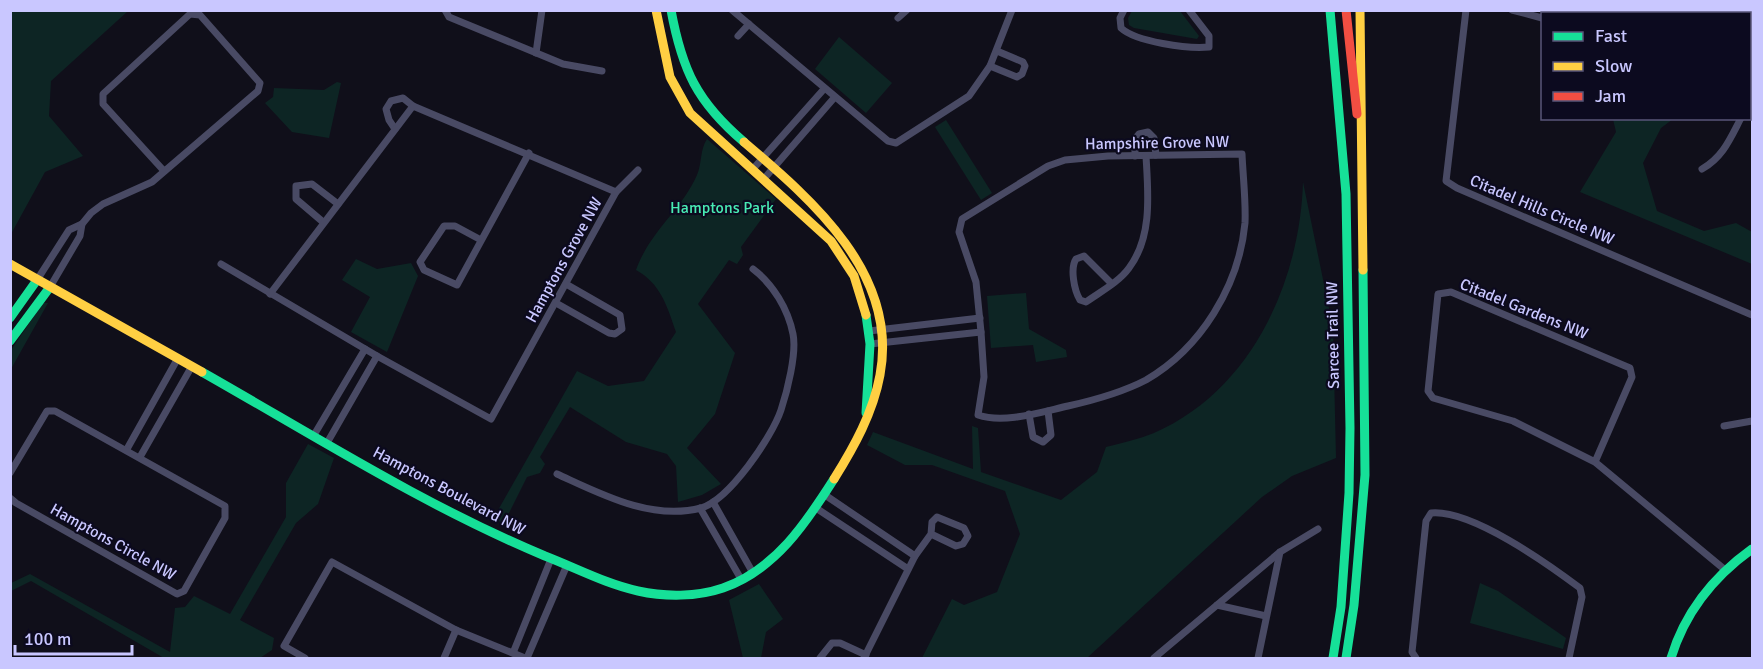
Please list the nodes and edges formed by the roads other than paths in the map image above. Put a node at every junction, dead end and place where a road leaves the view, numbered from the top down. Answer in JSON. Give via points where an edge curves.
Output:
{"nodes":[{"id":1,"x":445,"y":10,"type":"edge"},
{"id":2,"x":542,"y":10,"type":"edge"},
{"id":3,"x":656,"y":10,"type":"edge"},
{"id":4,"x":671,"y":10,"type":"edge"},
{"id":5,"x":732,"y":10,"type":"edge"},
{"id":6,"x":907,"y":10,"type":"edge"},
{"id":7,"x":1012,"y":10,"type":"edge"},
{"id":8,"x":1124,"y":10,"type":"edge"},
{"id":9,"x":1189,"y":10,"type":"edge"},
{"id":10,"x":1330,"y":10,"type":"edge"},
{"id":11,"x":1346,"y":10,"type":"edge"},
{"id":12,"x":1360,"y":10,"type":"edge"},
{"id":13,"x":1466,"y":10,"type":"edge"},
{"id":14,"x":1512,"y":10,"type":"edge"},
{"id":15,"x":897,"y":18,"type":"dead end"},
{"id":16,"x":1541,"y":18,"type":"edge"},
{"id":17,"x":748,"y":24,"type":"junction"},
{"id":18,"x":738,"y":36,"type":"dead end"},
{"id":19,"x":997,"y":51,"type":"junction"},
{"id":20,"x":536,"y":53,"type":"junction"},
{"id":21,"x":990,"y":66,"type":"junction"},
{"id":22,"x":602,"y":71,"type":"dead end"},
{"id":23,"x":824,"y":88,"type":"junction"},
{"id":24,"x":834,"y":98,"type":"junction"},
{"id":25,"x":413,"y":106,"type":"junction"},
{"id":26,"x":1740,"y":120,"type":"edge"},
{"id":27,"x":1360,"y":128,"type":"junction"},
{"id":28,"x":395,"y":129,"type":"junction"},
{"id":29,"x":529,"y":153,"type":"junction"},
{"id":30,"x":1156,"y":155,"type":"junction"},
{"id":31,"x":1135,"y":156,"type":"junction"},
{"id":32,"x":1146,"y":156,"type":"junction"},
{"id":33,"x":763,"y":159,"type":"junction"},
{"id":34,"x":773,"y":169,"type":"junction"},
{"id":35,"x":1702,"y":169,"type":"dead end"},
{"id":36,"x":638,"y":170,"type":"dead end"},
{"id":37,"x":752,"y":170,"type":"junction"},
{"id":38,"x":164,"y":171,"type":"junction"},
{"id":39,"x":763,"y":180,"type":"junction"},
{"id":40,"x":616,"y":192,"type":"junction"},
{"id":41,"x":338,"y":204,"type":"junction"},
{"id":42,"x":323,"y":222,"type":"junction"},
{"id":43,"x":82,"y":224,"type":"junction"},
{"id":44,"x":481,"y":240,"type":"junction"},
{"id":45,"x":10,"y":264,"type":"edge"},
{"id":46,"x":221,"y":264,"type":"dead end"},
{"id":47,"x":753,"y":269,"type":"dead end"},
{"id":48,"x":38,"y":280,"type":"junction"},
{"id":49,"x":567,"y":284,"type":"junction"},
{"id":50,"x":1112,"y":284,"type":"junction"},
{"id":51,"x":50,"y":287,"type":"junction"},
{"id":52,"x":270,"y":294,"type":"junction"},
{"id":53,"x":556,"y":303,"type":"junction"},
{"id":54,"x":1752,"y":315,"type":"edge"},
{"id":55,"x":10,"y":318,"type":"edge"},
{"id":56,"x":980,"y":318,"type":"junction"},
{"id":57,"x":881,"y":328,"type":"junction"},
{"id":58,"x":868,"y":331,"type":"junction"},
{"id":59,"x":981,"y":333,"type":"junction"},
{"id":60,"x":10,"y":341,"type":"edge"},
{"id":61,"x":883,"y":343,"type":"junction"},
{"id":62,"x":870,"y":344,"type":"junction"},
{"id":63,"x":365,"y":349,"type":"junction"},
{"id":64,"x":376,"y":356,"type":"junction"},
{"id":65,"x":178,"y":358,"type":"junction"},
{"id":66,"x":192,"y":366,"type":"junction"},
{"id":67,"x":1048,"y":411,"type":"junction"},
{"id":68,"x":1029,"y":414,"type":"junction"},
{"id":69,"x":866,"y":417,"type":"junction"},
{"id":70,"x":1752,"y":421,"type":"edge"},
{"id":71,"x":1724,"y":426,"type":"dead end"},
{"id":72,"x":314,"y":435,"type":"junction"},
{"id":73,"x":327,"y":443,"type":"junction"},
{"id":74,"x":127,"y":449,"type":"junction"},
{"id":75,"x":140,"y":457,"type":"junction"},
{"id":76,"x":1595,"y":462,"type":"junction"},
{"id":77,"x":10,"y":473,"type":"edge"},
{"id":78,"x":557,"y":474,"type":"dead end"},
{"id":79,"x":825,"y":495,"type":"junction"},
{"id":80,"x":13,"y":500,"type":"edge"},
{"id":81,"x":713,"y":502,"type":"junction"},
{"id":82,"x":700,"y":508,"type":"junction"},
{"id":83,"x":816,"y":508,"type":"junction"},
{"id":84,"x":10,"y":512,"type":"edge"},
{"id":85,"x":1318,"y":529,"type":"dead end"},
{"id":86,"x":931,"y":534,"type":"junction"},
{"id":87,"x":1752,"y":549,"type":"edge"},
{"id":88,"x":1280,"y":552,"type":"junction"},
{"id":89,"x":915,"y":556,"type":"junction"},
{"id":90,"x":551,"y":559,"type":"junction"},
{"id":91,"x":567,"y":565,"type":"junction"},
{"id":92,"x":908,"y":569,"type":"junction"},
{"id":93,"x":1724,"y":569,"type":"junction"},
{"id":94,"x":753,"y":573,"type":"junction"},
{"id":95,"x":741,"y":579,"type":"junction"},
{"id":96,"x":1217,"y":605,"type":"junction"},
{"id":97,"x":1266,"y":616,"type":"junction"},
{"id":98,"x":456,"y":630,"type":"junction"},
{"id":99,"x":513,"y":653,"type":"junction"},
{"id":100,"x":865,"y":657,"type":"edge"},
{"id":101,"x":305,"y":658,"type":"edge"},
{"id":102,"x":444,"y":658,"type":"edge"},
{"id":103,"x":526,"y":658,"type":"edge"},
{"id":104,"x":820,"y":658,"type":"edge"},
{"id":105,"x":1154,"y":658,"type":"edge"},
{"id":106,"x":1258,"y":658,"type":"edge"},
{"id":107,"x":1333,"y":658,"type":"edge"},
{"id":108,"x":1346,"y":658,"type":"edge"},
{"id":109,"x":1416,"y":658,"type":"edge"},
{"id":110,"x":1569,"y":658,"type":"edge"},
{"id":111,"x":1671,"y":658,"type":"edge"}],
"edges":[{"from":1,"to":20,"type":"street","via":[[449,17]]},
{"from":2,"to":20,"type":"street"},
{"from":3,"to":37,"type":"street","name":"Hamptons Boulevard NW","via":[[670,77],[681,99],[690,113]]},
{"from":4,"to":33,"type":"street","name":"Hamptons Boulevard NW","via":[[686,71],[699,97]]},
{"from":5,"to":17,"type":"street"},
{"from":6,"to":15,"type":"street"},
{"from":7,"to":19,"type":"street"},
{"from":8,"to":9,"type":"street","via":[[1121,28],[1130,36],[1209,48],[1209,36]]},
{"from":10,"to":107,"type":"street","name":"Sarcee Trail NW","via":[[1346,194],[1350,428],[1341,607]]},
{"from":11,"to":27,"type":"street","via":[[1354,103]]},
{"from":12,"to":27,"type":"street","name":"Sarcee Trail NW"},
{"from":13,"to":54,"type":"street","name":"Citadel Hills Circle NW","via":[[1446,181]]},
{"from":14,"to":16,"type":"street"},
{"from":17,"to":18,"type":"street"},
{"from":17,"to":23,"type":"street"},
{"from":19,"to":21,"type":"street"},
{"from":19,"to":21,"type":"street","via":[[1023,62],[1022,74],[1017,76]]},
{"from":20,"to":22,"type":"street","via":[[563,64]]},
{"from":21,"to":24,"type":"street","via":[[969,96],[896,143],[888,141]]},
{"from":23,"to":24,"type":"street"},
{"from":23,"to":33,"type":"street"},
{"from":24,"to":34,"type":"street"},
{"from":25,"to":28,"type":"street"},
{"from":25,"to":28,"type":"street","name":"Hamptons Grove NW","via":[[403,98],[391,101],[386,109]]},
{"from":25,"to":29,"type":"street","name":"Hamptons Grove NW"},
{"from":26,"to":35,"type":"street","via":[[1724,152]]},
{"from":27,"to":108,"type":"street","name":"Sarcee Trail NW","via":[[1365,475]]},
{"from":28,"to":41,"type":"street"},
{"from":29,"to":40,"type":"street","name":"Hamptons Grove NW"},
{"from":29,"to":44,"type":"street"},
{"from":30,"to":31,"type":"street","via":[[1154,138],[1148,132],[1135,139]]},
{"from":30,"to":32,"type":"street","name":"Hampshire Grove NW"},
{"from":30,"to":67,"type":"street","name":"Hampshire Grove NW","via":[[1242,154],[1245,222],[1232,278],[1215,312],[1172,362],[1122,391]]},
{"from":31,"to":32,"type":"street","name":"Hampshire Grove NW"},
{"from":31,"to":56,"type":"street","name":"Hampshire Grove NW","via":[[1084,156],[1048,166],[962,219],[959,232],[976,282]]},
{"from":32,"to":50,"type":"street","via":[[1146,223],[1129,268]]},
{"from":33,"to":34,"type":"street","name":"Hamptons Boulevard NW"},
{"from":33,"to":37,"type":"street"},
{"from":34,"to":39,"type":"street"},
{"from":34,"to":57,"type":"street","name":"Hamptons Boulevard NW","via":[[832,221],[853,249],[864,271]]},
{"from":36,"to":40,"type":"street"},
{"from":37,"to":39,"type":"street","name":"Hamptons Boulevard NW"},
{"from":38,"to":38,"type":"street","via":[[259,88],[260,83],[200,15],[190,14],[103,94],[102,104]]},
{"from":38,"to":43,"type":"street","via":[[143,188],[103,204]]},
{"from":39,"to":58,"type":"street","name":"Hamptons Boulevard NW","via":[[806,216],[845,260],[865,307]]},
{"from":40,"to":49,"type":"street","name":"Hamptons Grove NW"},
{"from":41,"to":42,"type":"street"},
{"from":41,"to":42,"type":"street","via":[[312,184],[296,186],[296,199]]},
{"from":42,"to":52,"type":"street"},
{"from":43,"to":48,"type":"street","via":[[69,230]]},
{"from":43,"to":51,"type":"street","via":[[80,236]]},
{"from":44,"to":44,"type":"street","via":[[455,226],[444,226],[420,262],[424,270],[457,285]]},
{"from":45,"to":48,"type":"street","name":"Hamptons Boulevard NW"},
{"from":46,"to":52,"type":"street","name":"Hamptons Grove NW"},
{"from":47,"to":81,"type":"street","via":[[780,298],[794,335],[791,370],[780,412],[765,438],[740,477]]},
{"from":48,"to":51,"type":"street","name":"Hamptons Boulevard NW"},
{"from":48,"to":55,"type":"street"},
{"from":49,"to":53,"type":"street","name":"Hamptons Grove NW"},
{"from":49,"to":53,"type":"street","via":[[620,315],[622,329],[609,333]]},
{"from":50,"to":50,"type":"street","via":[[1084,256],[1076,259],[1073,264],[1080,300],[1086,302]]},
{"from":51,"to":60,"type":"street"},
{"from":51,"to":65,"type":"street","name":"Hamptons Boulevard NW"},
{"from":52,"to":63,"type":"street","name":"Hamptons Grove NW"},
{"from":53,"to":64,"type":"street","name":"Hamptons Grove NW","via":[[491,419]]},
{"from":56,"to":57,"type":"street"},
{"from":56,"to":59,"type":"street","name":"Hampshire Grove NW"},
{"from":57,"to":58,"type":"street"},
{"from":57,"to":61,"type":"street","name":"Hamptons Boulevard NW"},
{"from":58,"to":62,"type":"street","name":"Hamptons Boulevard NW"},
{"from":59,"to":61,"type":"street"},
{"from":59,"to":68,"type":"street","name":"Hampshire Grove NW","via":[[984,377],[978,415],[987,418]]},
{"from":61,"to":62,"type":"street"},
{"from":61,"to":69,"type":"street","name":"Hamptons Boulevard NW","via":[[879,391]]},
{"from":62,"to":69,"type":"street","name":"Hamptons Boulevard NW"},
{"from":63,"to":64,"type":"street","name":"Hamptons Grove NW"},
{"from":63,"to":72,"type":"street"},
{"from":64,"to":73,"type":"street"},
{"from":65,"to":66,"type":"street","name":"Hamptons Boulevard NW"},
{"from":65,"to":74,"type":"street"},
{"from":66,"to":72,"type":"street","name":"Hamptons Boulevard NW"},
{"from":66,"to":75,"type":"street"},
{"from":67,"to":68,"type":"street","name":"Hampshire Grove NW"},
{"from":67,"to":68,"type":"street","via":[[1051,435],[1043,442],[1033,437]]},
{"from":69,"to":79,"type":"street","name":"Hamptons Boulevard NW"},
{"from":70,"to":71,"type":"street"},
{"from":72,"to":73,"type":"street","name":"Hamptons Boulevard NW"},
{"from":73,"to":90,"type":"street","name":"Hamptons Boulevard NW","via":[[483,529]]},
{"from":74,"to":75,"type":"street","name":"Hamptons Circle NW"},
{"from":74,"to":77,"type":"street","name":"Hamptons Circle NW","via":[[55,411],[47,411]]},
{"from":75,"to":80,"type":"street","name":"Hamptons Circle NW","via":[[225,506],[225,518],[184,591],[177,594]]},
{"from":76,"to":76,"type":"street","name":"Citadel Gardens NW","via":[[1513,421],[1433,398],[1428,391],[1438,294],[1451,292],[1630,368],[1632,377]]},
{"from":76,"to":93,"type":"street","name":"Citadel Gardens NW"},
{"from":78,"to":82,"type":"street","via":[[637,507]]},
{"from":79,"to":83,"type":"street","name":"Hamptons Boulevard NW"},
{"from":79,"to":89,"type":"street"},
{"from":80,"to":84,"type":"street","name":"Hamptons Circle NW"},
{"from":81,"to":82,"type":"street"},
{"from":81,"to":94,"type":"street"},
{"from":82,"to":95,"type":"street"},
{"from":83,"to":92,"type":"street"},
{"from":83,"to":94,"type":"street","name":"Hamptons Boulevard NW","via":[[778,555]]},
{"from":85,"to":88,"type":"street"},
{"from":86,"to":86,"type":"street","via":[[956,546],[968,536],[964,528],[939,517],[930,524]]},
{"from":86,"to":89,"type":"street"},
{"from":87,"to":93,"type":"street"},
{"from":88,"to":96,"type":"street"},
{"from":88,"to":97,"type":"street"},
{"from":89,"to":92,"type":"street"},
{"from":90,"to":91,"type":"street","name":"Hamptons Boulevard NW"},
{"from":90,"to":99,"type":"street"},
{"from":91,"to":95,"type":"street","name":"Hamptons Boulevard NW","via":[[611,584],[652,594],[704,593]]},
{"from":91,"to":103,"type":"street"},
{"from":92,"to":100,"type":"street"},
{"from":93,"to":111,"type":"street","via":[[1693,610]]},
{"from":94,"to":95,"type":"street","name":"Hamptons Boulevard NW"},
{"from":96,"to":97,"type":"street"},
{"from":96,"to":105,"type":"street"},
{"from":97,"to":106,"type":"street"},
{"from":98,"to":99,"type":"street"},
{"from":98,"to":101,"type":"street","via":[[332,562],[284,646]]},
{"from":98,"to":102,"type":"street"},
{"from":99,"to":103,"type":"street"},
{"from":100,"to":104,"type":"street","via":[[831,643]]},
{"from":109,"to":110,"type":"street","via":[[1412,652],[1426,521],[1431,513],[1439,512],[1476,525],[1533,554],[1580,588],[1582,597]]}]}
